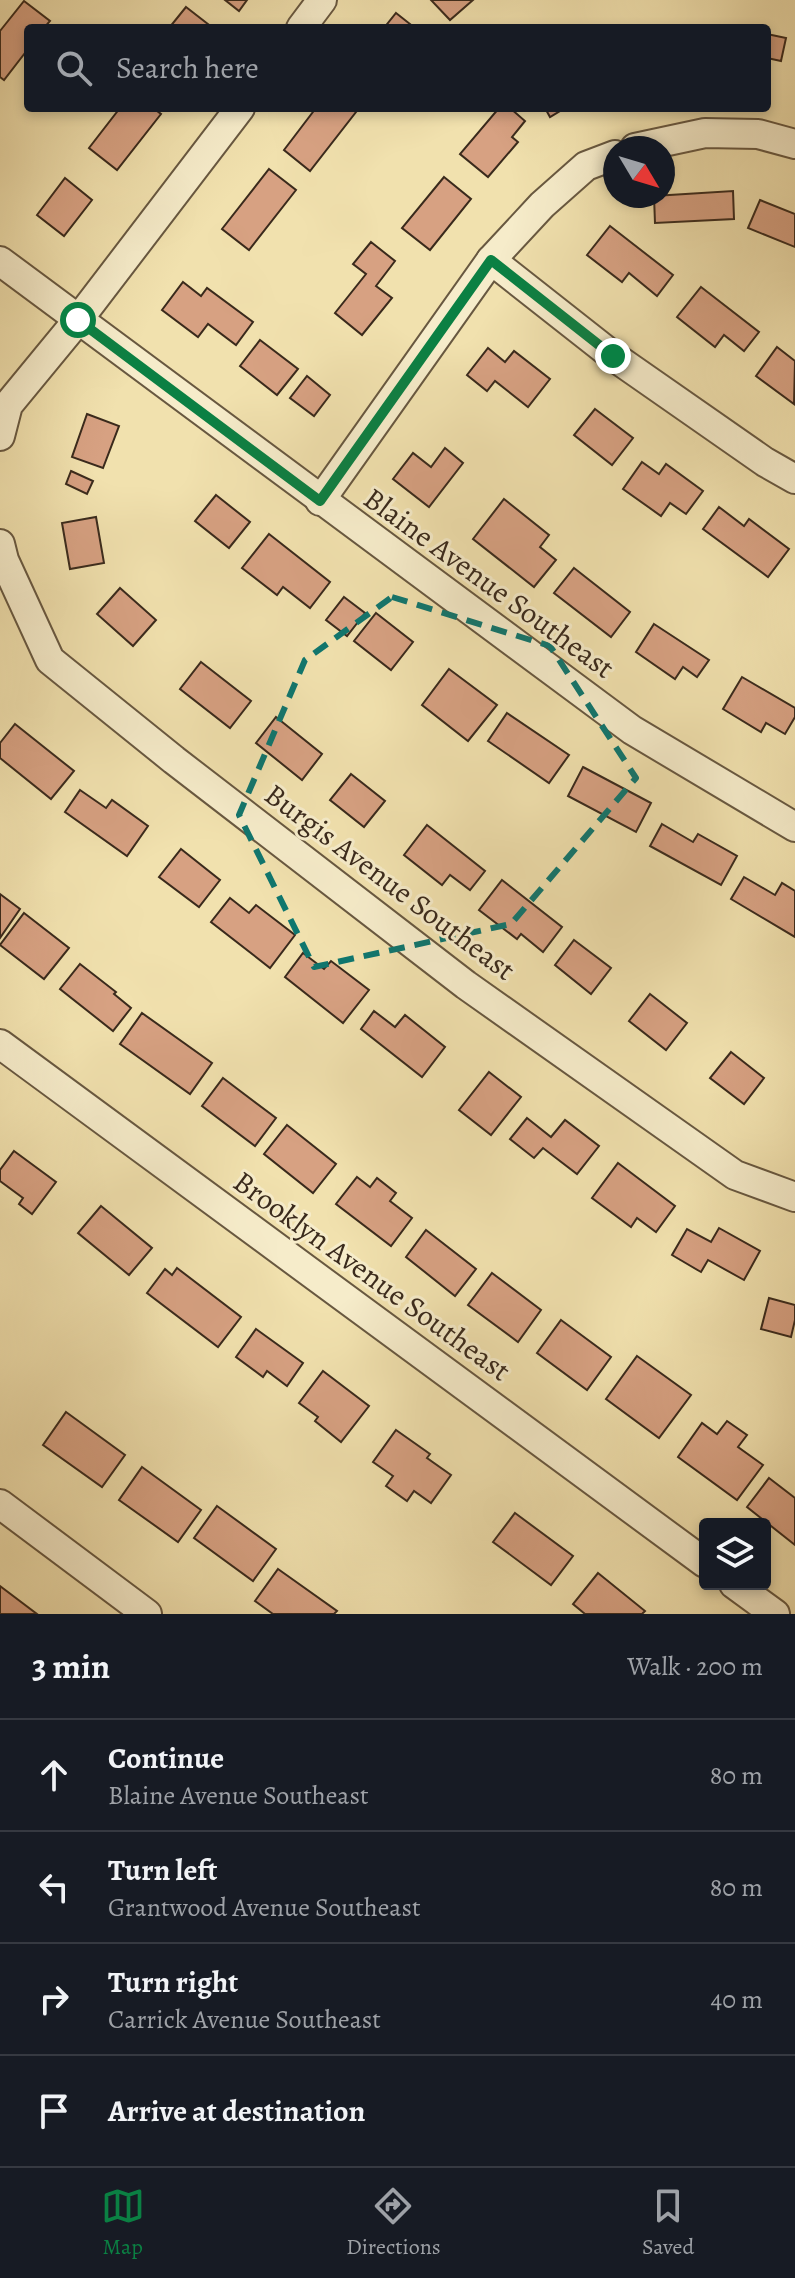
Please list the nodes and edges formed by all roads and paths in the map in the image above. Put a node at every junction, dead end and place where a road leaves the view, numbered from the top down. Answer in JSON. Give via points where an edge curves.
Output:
{"nodes":[{"id":1,"x":322,"y":0,"type":"edge"},
{"id":2,"x":304,"y":24,"type":"edge"},
{"id":3,"x":237,"y":112,"type":"edge"},
{"id":4,"x":675,"y":139,"type":"edge"},
{"id":5,"x":795,"y":144,"type":"edge"},
{"id":6,"x":603,"y":160,"type":"edge"},
{"id":7,"x":491,"y":260,"type":"junction"},
{"id":8,"x":0,"y":261,"type":"edge"},
{"id":9,"x":78,"y":320,"type":"junction"},
{"id":10,"x":0,"y":436,"type":"edge"},
{"id":11,"x":795,"y":479,"type":"edge"},
{"id":12,"x":320,"y":501,"type":"junction"},
{"id":13,"x":2,"y":552,"type":"edge"},
{"id":14,"x":795,"y":827,"type":"edge"},
{"id":15,"x":0,"y":1044,"type":"edge"},
{"id":16,"x":795,"y":1197,"type":"edge"},
{"id":17,"x":0,"y":1504,"type":"edge"},
{"id":18,"x":699,"y":1559,"type":"edge"},
{"id":19,"x":742,"y":1590,"type":"edge"},
{"id":20,"x":147,"y":1614,"type":"edge"},
{"id":21,"x":775,"y":1614,"type":"edge"}],
"edges":[{"from":1,"to":2,"type":"street"},
{"from":3,"to":9,"type":"street"},
{"from":4,"to":5,"type":"street","via":[[705,133],[758,134]]},
{"from":6,"to":7,"type":"street","via":[[586,166],[542,205]]},
{"from":7,"to":11,"type":"street","via":[[613,356]]},
{"from":7,"to":12,"type":"street"},
{"from":8,"to":9,"type":"street","name":"Blaine Avenue Southeast"},
{"from":9,"to":10,"type":"street","via":[[8,405]]},
{"from":9,"to":12,"type":"street","name":"Blaine Avenue Southeast"},
{"from":12,"to":14,"type":"street","name":"Blaine Avenue Southeast","via":[[632,730]]},
{"from":13,"to":16,"type":"street","name":"Burgis Avenue Southeast","via":[[50,660],[466,985],[735,1175]]},
{"from":15,"to":18,"type":"street","name":"Brooklyn Avenue Southeast"},
{"from":17,"to":20,"type":"street"},
{"from":19,"to":21,"type":"street"}]}
